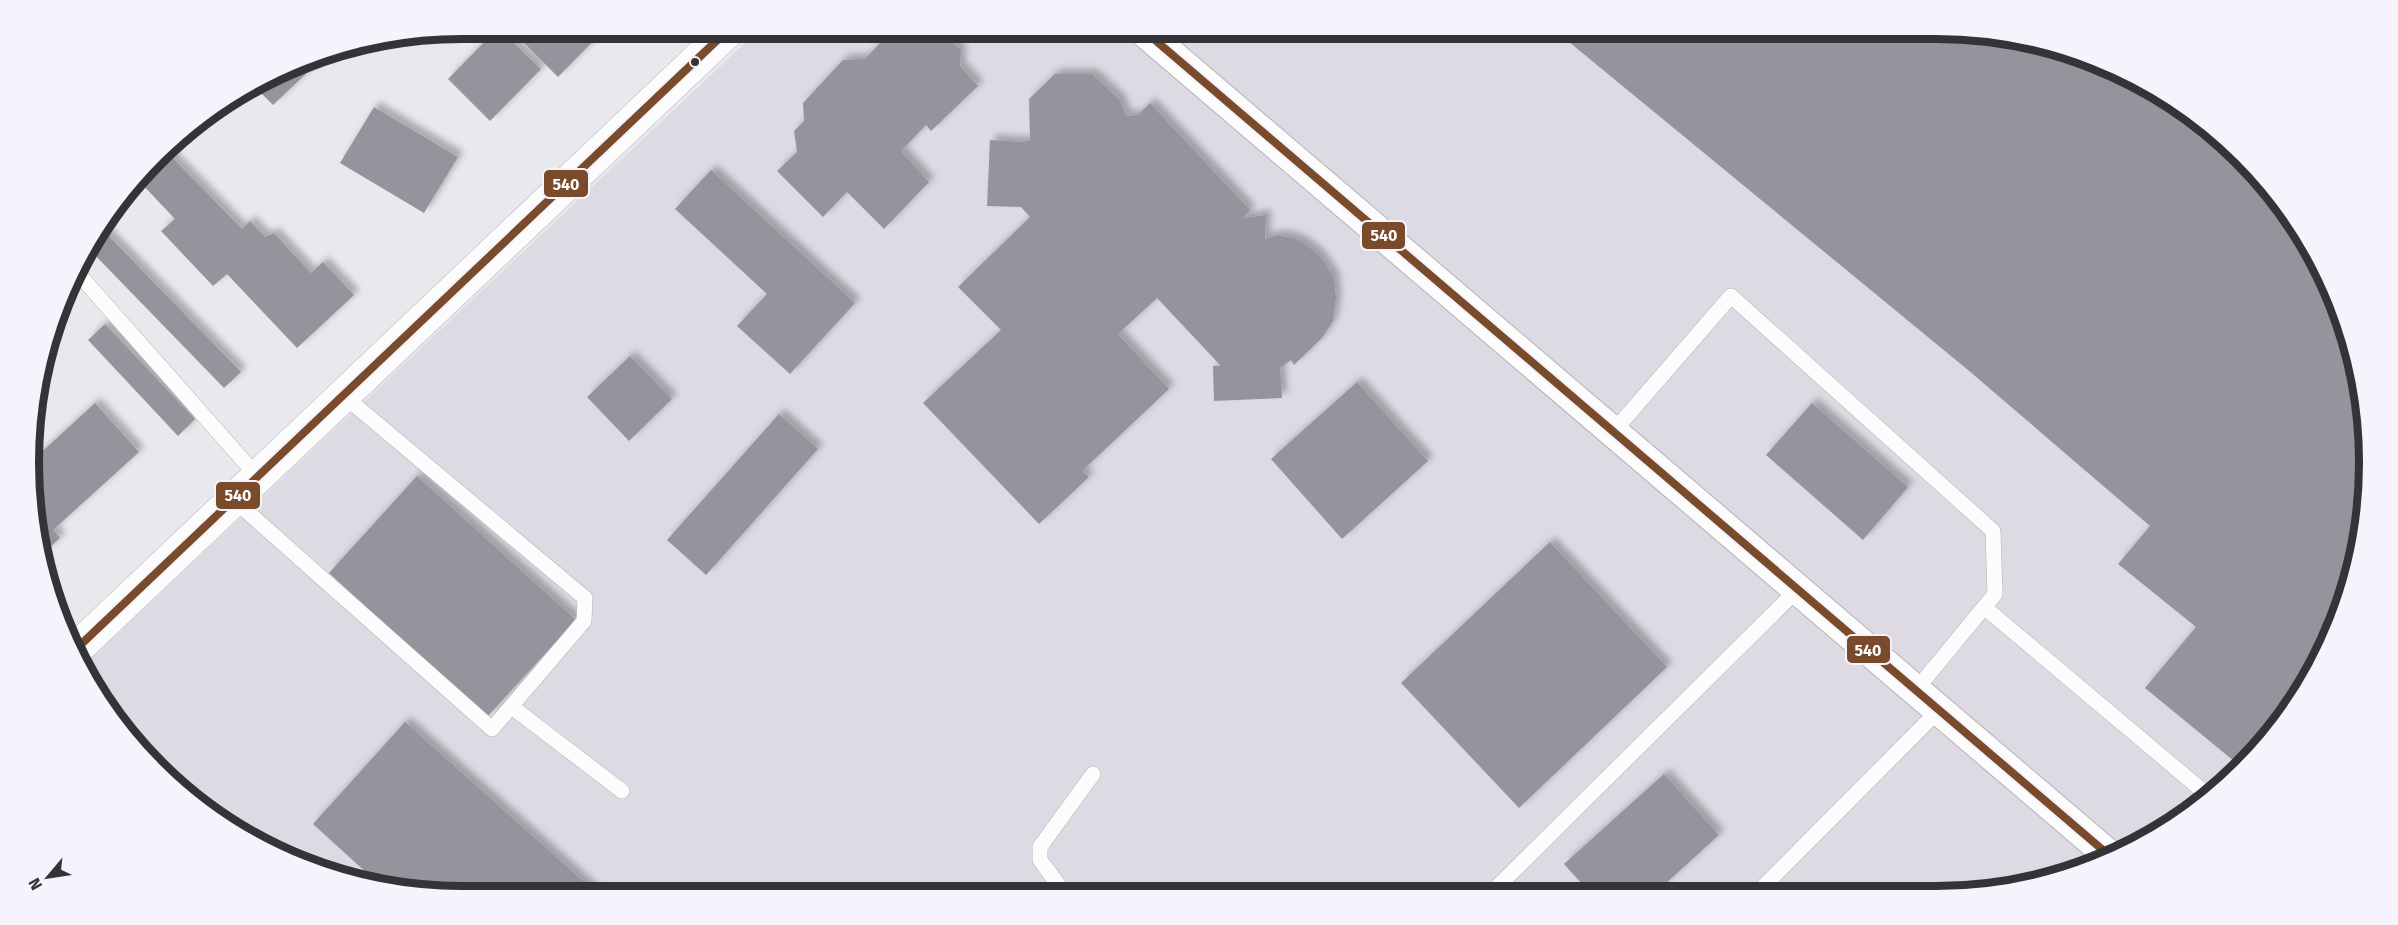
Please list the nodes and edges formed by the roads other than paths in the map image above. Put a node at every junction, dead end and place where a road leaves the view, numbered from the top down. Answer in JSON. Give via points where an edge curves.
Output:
{"nodes":[{"id":1,"x":719,"y":39,"type":"edge"},
{"id":2,"x":1153,"y":39,"type":"edge"},
{"id":3,"x":82,"y":278,"type":"edge"},
{"id":4,"x":344,"y":396,"type":"junction"},
{"id":5,"x":1613,"y":432,"type":"junction"},
{"id":6,"x":258,"y":477,"type":"junction"},
{"id":7,"x":234,"y":500,"type":"junction"},
{"id":8,"x":1798,"y":589,"type":"junction"},
{"id":9,"x":1984,"y":607,"type":"junction"},
{"id":10,"x":81,"y":645,"type":"edge"},
{"id":11,"x":1915,"y":692,"type":"junction"},
{"id":12,"x":512,"y":707,"type":"junction"},
{"id":13,"x":1938,"y":711,"type":"junction"},
{"id":14,"x":1093,"y":774,"type":"dead end"},
{"id":15,"x":622,"y":791,"type":"dead end"},
{"id":16,"x":2202,"y":791,"type":"edge"},
{"id":17,"x":2104,"y":851,"type":"edge"},
{"id":18,"x":1059,"y":886,"type":"edge"},
{"id":19,"x":1498,"y":886,"type":"edge"},
{"id":20,"x":1764,"y":886,"type":"edge"}],
"edges":[{"from":1,"to":4,"type":"street"},
{"from":2,"to":5,"type":"street"},
{"from":3,"to":6,"type":"lane"},
{"from":4,"to":6,"type":"street"},
{"from":4,"to":12,"type":"lane","via":[[585,598],[584,621]]},
{"from":5,"to":8,"type":"street"},
{"from":5,"to":9,"type":"lane","via":[[1731,296],[1994,531],[1995,594]]},
{"from":6,"to":7,"type":"street"},
{"from":7,"to":10,"type":"street"},
{"from":7,"to":12,"type":"lane","via":[[492,729]]},
{"from":8,"to":11,"type":"street"},
{"from":8,"to":19,"type":"lane"},
{"from":9,"to":11,"type":"lane"},
{"from":9,"to":16,"type":"lane"},
{"from":11,"to":13,"type":"street"},
{"from":12,"to":15,"type":"lane"},
{"from":13,"to":17,"type":"street"},
{"from":13,"to":20,"type":"lane"},
{"from":14,"to":18,"type":"lane","via":[[1040,847],[1040,860]]}]}
